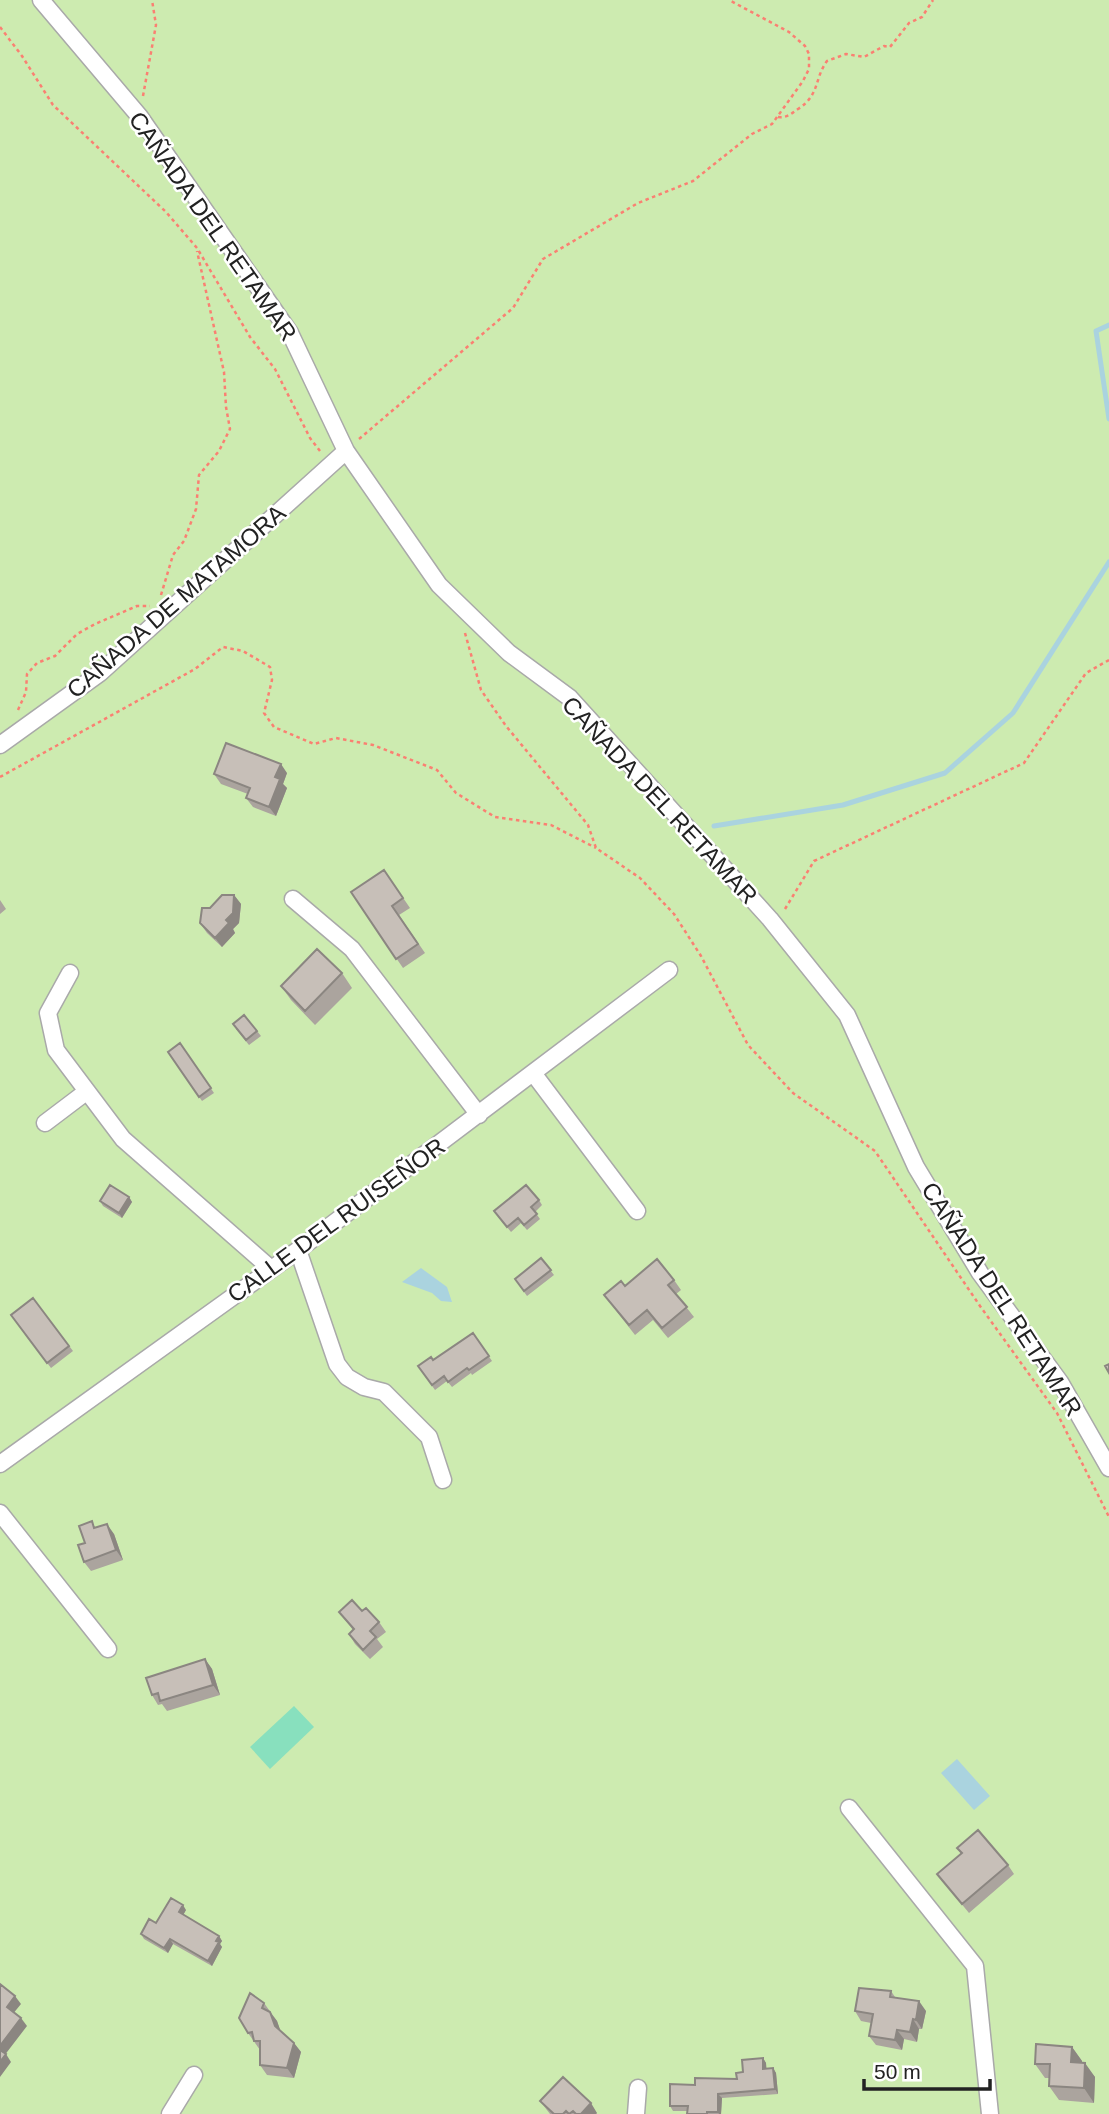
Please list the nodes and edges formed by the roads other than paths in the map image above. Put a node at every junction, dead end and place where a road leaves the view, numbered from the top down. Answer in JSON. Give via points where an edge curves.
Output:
{"nodes":[{"id":1,"x":40,"y":0,"type":"edge"},
{"id":2,"x":346,"y":450,"type":"junction"},
{"id":3,"x":0,"y":745,"type":"edge"},
{"id":4,"x":293,"y":899,"type":"dead end"},
{"id":5,"x":668,"y":970,"type":"dead end"},
{"id":6,"x":70,"y":972,"type":"dead end"},
{"id":7,"x":533,"y":1073,"type":"junction"},
{"id":8,"x":86,"y":1092,"type":"junction"},
{"id":9,"x":479,"y":1115,"type":"junction"},
{"id":10,"x":45,"y":1123,"type":"dead end"},
{"id":11,"x":637,"y":1211,"type":"dead end"},
{"id":12,"x":298,"y":1250,"type":"junction"},
{"id":13,"x":271,"y":1268,"type":"junction"},
{"id":14,"x":0,"y":1464,"type":"edge"},
{"id":15,"x":1109,"y":1468,"type":"edge"},
{"id":16,"x":443,"y":1480,"type":"dead end"},
{"id":17,"x":0,"y":1513,"type":"edge"},
{"id":18,"x":108,"y":1649,"type":"dead end"},
{"id":19,"x":849,"y":1808,"type":"dead end"},
{"id":20,"x":194,"y":2075,"type":"dead end"},
{"id":21,"x":638,"y":2088,"type":"dead end"},
{"id":22,"x":170,"y":2114,"type":"edge"},
{"id":23,"x":636,"y":2114,"type":"edge"},
{"id":24,"x":990,"y":2114,"type":"edge"}],
"edges":[{"from":1,"to":2,"type":"street","name":"CAÑADA DEL RETAMAR","via":[[140,117],[290,333]]},
{"from":2,"to":3,"type":"street","name":"CAÑADA DE MATAMORA","via":[[100,673]]},
{"from":2,"to":15,"type":"street","name":"CAÑADA DEL RETAMAR","via":[[439,585],[509,653],[570,698],[770,919],[847,1015],[916,1167],[980,1273],[1060,1382]]},
{"from":4,"to":9,"type":"street","via":[[352,950]]},
{"from":5,"to":7,"type":"street","name":"CALLE DEL RUISEÑOR"},
{"from":6,"to":8,"type":"street","via":[[48,1013],[56,1049]]},
{"from":7,"to":9,"type":"street","name":"CALLE DEL RUISEÑOR"},
{"from":7,"to":11,"type":"street"},
{"from":8,"to":10,"type":"street"},
{"from":8,"to":13,"type":"street","via":[[122,1139]]},
{"from":9,"to":12,"type":"street","name":"CALLE DEL RUISEÑOR"},
{"from":12,"to":13,"type":"street","name":"CALLE DEL RUISEÑOR"},
{"from":12,"to":16,"type":"street","via":[[337,1364],[347,1377],[384,1392],[429,1437]]},
{"from":13,"to":14,"type":"street","name":"CALLE DEL RUISEÑOR"},
{"from":17,"to":18,"type":"street"},
{"from":19,"to":24,"type":"street","via":[[975,1966]]},
{"from":20,"to":22,"type":"street"},
{"from":21,"to":23,"type":"street"}]}
